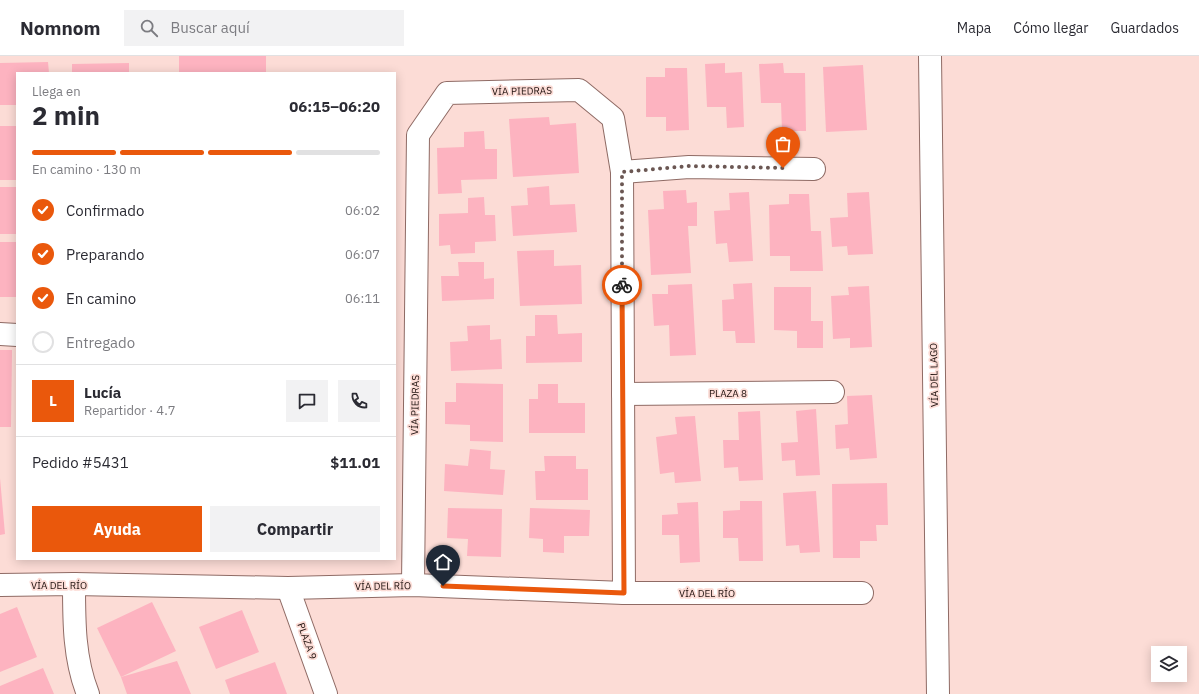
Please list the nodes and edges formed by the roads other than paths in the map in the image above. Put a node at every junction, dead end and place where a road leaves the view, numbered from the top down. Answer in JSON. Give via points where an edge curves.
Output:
{"nodes":[{"id":1,"x":930,"y":56,"type":"edge"},
{"id":2,"x":814,"y":169,"type":"dead end"},
{"id":3,"x":622,"y":172,"type":"junction"},
{"id":4,"x":0,"y":334,"type":"edge"},
{"id":5,"x":16,"y":334,"type":"edge"},
{"id":6,"x":833,"y":392,"type":"dead end"},
{"id":7,"x":623,"y":394,"type":"junction"},
{"id":8,"x":74,"y":584,"type":"junction"},
{"id":9,"x":0,"y":585,"type":"edge"},
{"id":10,"x":413,"y":585,"type":"junction"},
{"id":11,"x":288,"y":588,"type":"junction"},
{"id":12,"x":624,"y":593,"type":"junction"},
{"id":13,"x":862,"y":593,"type":"dead end"},
{"id":14,"x":88,"y":694,"type":"edge"},
{"id":15,"x":326,"y":694,"type":"edge"},
{"id":16,"x":938,"y":694,"type":"edge"}],
"edges":[{"from":1,"to":16,"type":"street","name":"VÍA DEL LAGO"},
{"from":2,"to":3,"type":"street","via":[[689,166]]},
{"from":3,"to":7,"type":"street","name":"VÍA PIEDRAS"},
{"from":3,"to":10,"type":"street","name":"VÍA PIEDRAS","via":[[613,118],[579,90],[447,93],[418,135]]},
{"from":4,"to":5,"type":"street"},
{"from":6,"to":7,"type":"street","name":"PLAZA 8"},
{"from":7,"to":12,"type":"street","name":"VÍA PIEDRAS"},
{"from":8,"to":9,"type":"street","name":"VÍA DEL RÍO"},
{"from":8,"to":11,"type":"street","name":"VÍA DEL RÍO"},
{"from":8,"to":14,"type":"street","via":[[74,631],[81,676]]},
{"from":10,"to":11,"type":"street","name":"VÍA DEL RÍO"},
{"from":10,"to":12,"type":"street","name":"VÍA DEL RÍO"},
{"from":11,"to":15,"type":"street","name":"PLAZA 9"},
{"from":12,"to":13,"type":"street","name":"VÍA DEL RÍO"}]}
